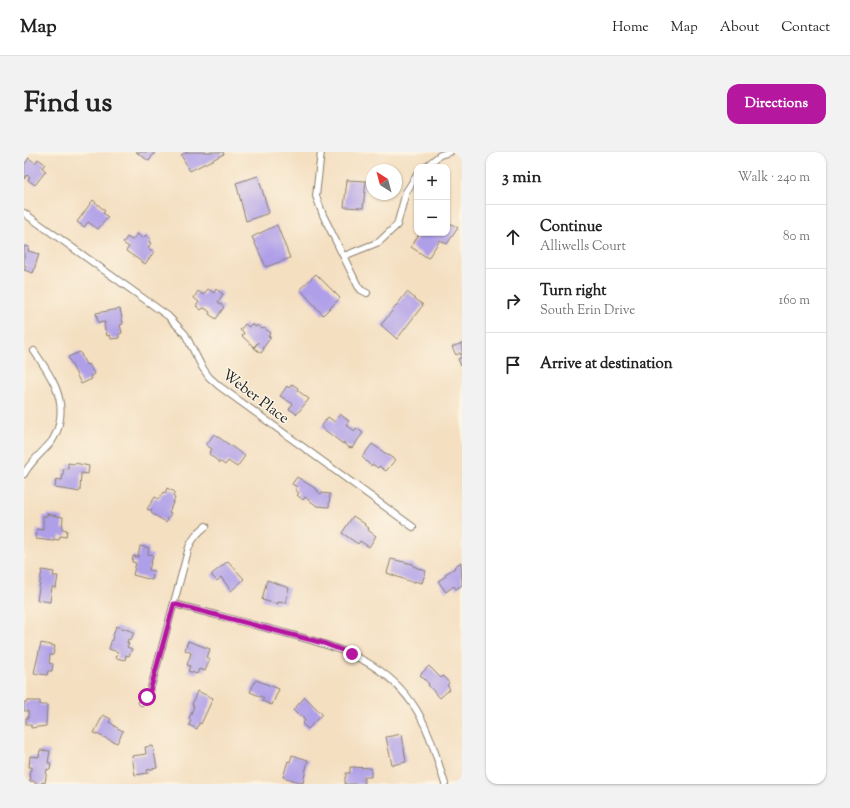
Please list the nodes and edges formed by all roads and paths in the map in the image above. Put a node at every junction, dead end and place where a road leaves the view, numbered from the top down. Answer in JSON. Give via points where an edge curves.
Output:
{"nodes":[{"id":1,"x":321,"y":152,"type":"edge"},
{"id":2,"x":450,"y":152,"type":"edge"},
{"id":3,"x":429,"y":164,"type":"edge"},
{"id":4,"x":414,"y":180,"type":"edge"},
{"id":5,"x":24,"y":213,"type":"edge"},
{"id":6,"x":344,"y":256,"type":"junction"},
{"id":7,"x":367,"y":293,"type":"dead end"},
{"id":8,"x":34,"y":351,"type":"dead end"},
{"id":9,"x":24,"y":474,"type":"edge"},
{"id":10,"x":206,"y":526,"type":"dead end"},
{"id":11,"x":413,"y":527,"type":"dead end"},
{"id":12,"x":174,"y":604,"type":"junction"},
{"id":13,"x":142,"y":702,"type":"dead end"},
{"id":14,"x":445,"y":784,"type":"edge"}],
"edges":[{"from":1,"to":6,"type":"street","via":[[316,196]]},
{"from":2,"to":3,"type":"street","via":[[440,155]]},
{"from":4,"to":6,"type":"street","via":[[406,192],[397,225],[380,242]]},
{"from":5,"to":11,"type":"street","name":"Weber Place","via":[[168,316],[185,334],[202,367],[219,386]]},
{"from":6,"to":7,"type":"street","via":[[358,286]]},
{"from":8,"to":9,"type":"street","via":[[53,380],[61,410],[54,438]]},
{"from":10,"to":12,"type":"street","via":[[189,547]]},
{"from":12,"to":13,"type":"street","via":[[150,691]]},
{"from":12,"to":14,"type":"street","via":[[330,646],[352,654],[373,666],[403,692],[420,715]]}]}
